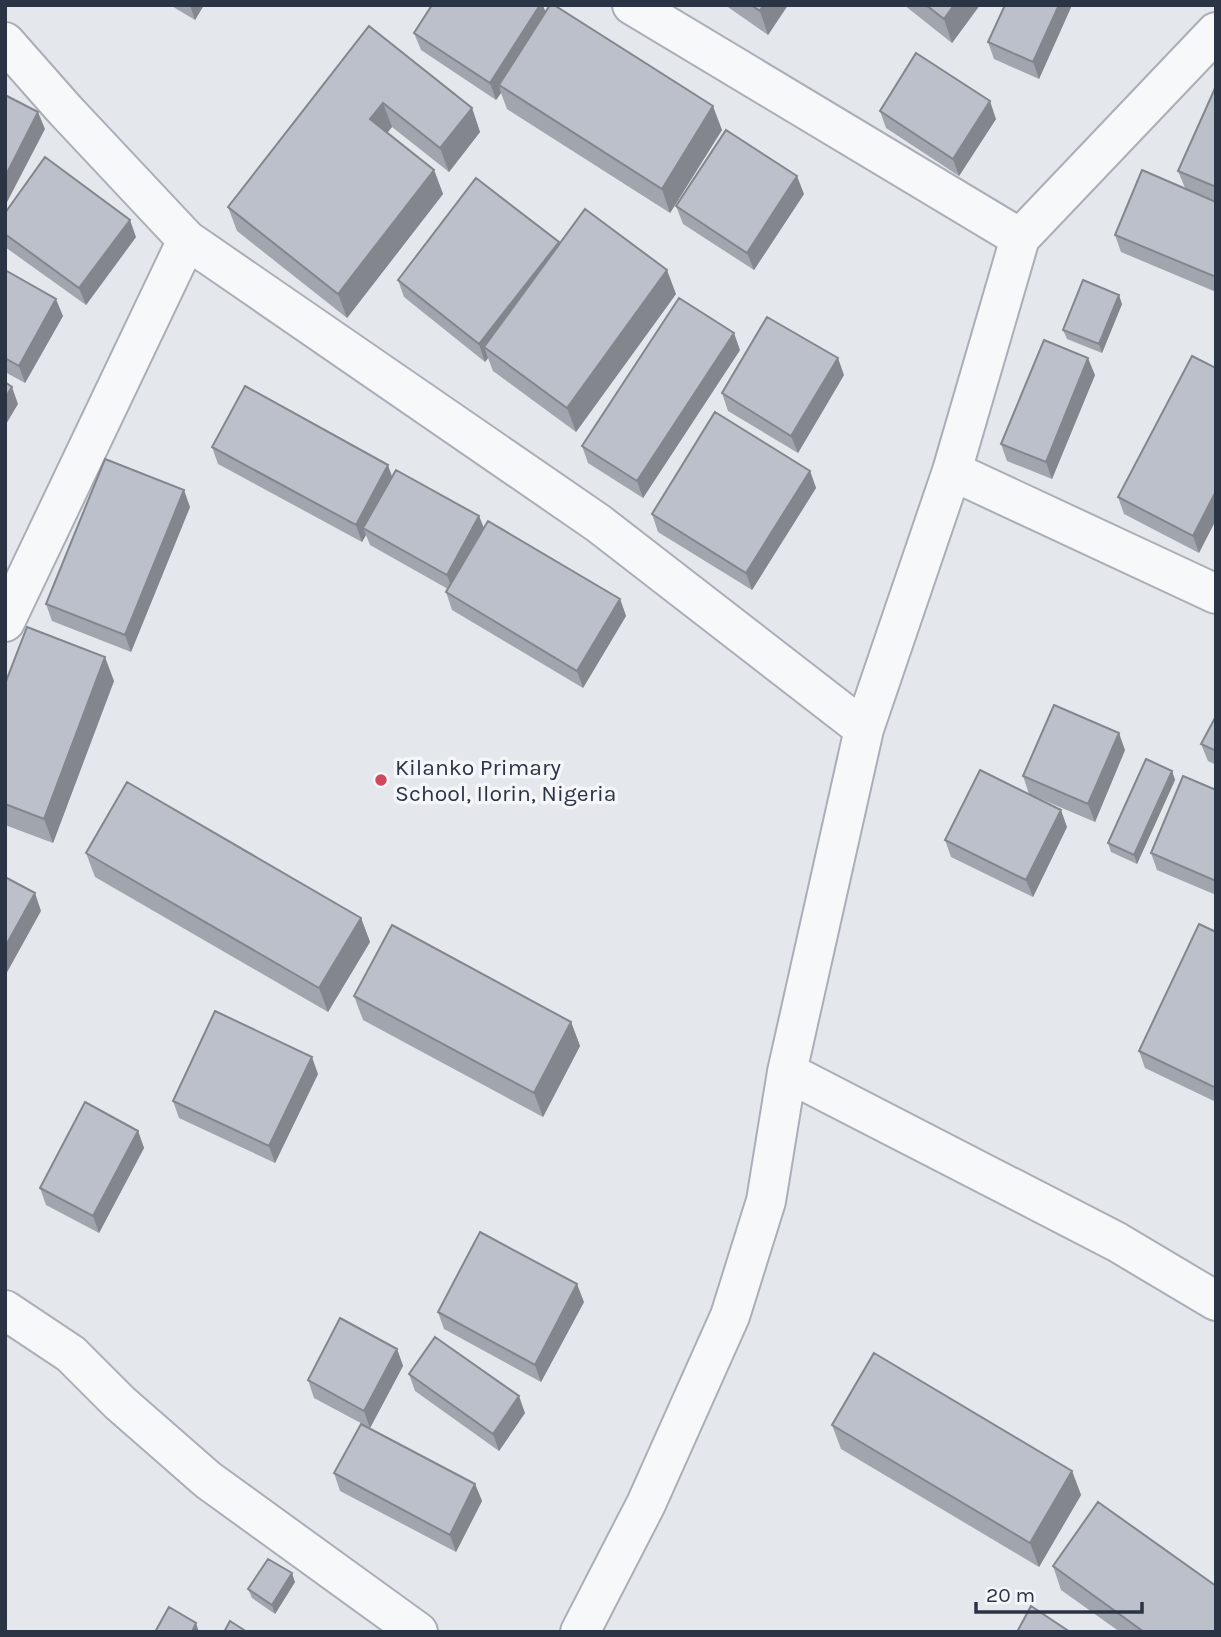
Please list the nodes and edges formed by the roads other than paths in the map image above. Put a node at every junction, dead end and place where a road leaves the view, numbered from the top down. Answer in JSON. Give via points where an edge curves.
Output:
{"nodes":[{"id":1,"x":632,"y":5,"type":"edge"},
{"id":2,"x":1216,"y":32,"type":"edge"},
{"id":3,"x":5,"y":42,"type":"edge"},
{"id":4,"x":1020,"y":238,"type":"junction"},
{"id":5,"x":187,"y":240,"type":"junction"},
{"id":6,"x":952,"y":471,"type":"junction"},
{"id":7,"x":1216,"y":594,"type":"edge"},
{"id":8,"x":5,"y":622,"type":"edge"},
{"id":9,"x":864,"y":729,"type":"junction"},
{"id":10,"x":788,"y":1072,"type":"junction"},
{"id":11,"x":1216,"y":1301,"type":"edge"},
{"id":12,"x":5,"y":1310,"type":"edge"},
{"id":13,"x":418,"y":1632,"type":"edge"},
{"id":14,"x":580,"y":1632,"type":"edge"}],
"edges":[{"from":1,"to":4,"type":"street"},
{"from":2,"to":4,"type":"street"},
{"from":3,"to":5,"type":"street"},
{"from":4,"to":6,"type":"street"},
{"from":5,"to":8,"type":"street"},
{"from":5,"to":9,"type":"street","via":[[598,523]]},
{"from":6,"to":7,"type":"street"},
{"from":6,"to":9,"type":"street"},
{"from":9,"to":10,"type":"street"},
{"from":10,"to":11,"type":"street","via":[[1117,1242]]},
{"from":10,"to":14,"type":"street","via":[[766,1201],[730,1316],[646,1504]]},
{"from":12,"to":13,"type":"street","via":[[71,1354],[208,1480]]}]}
